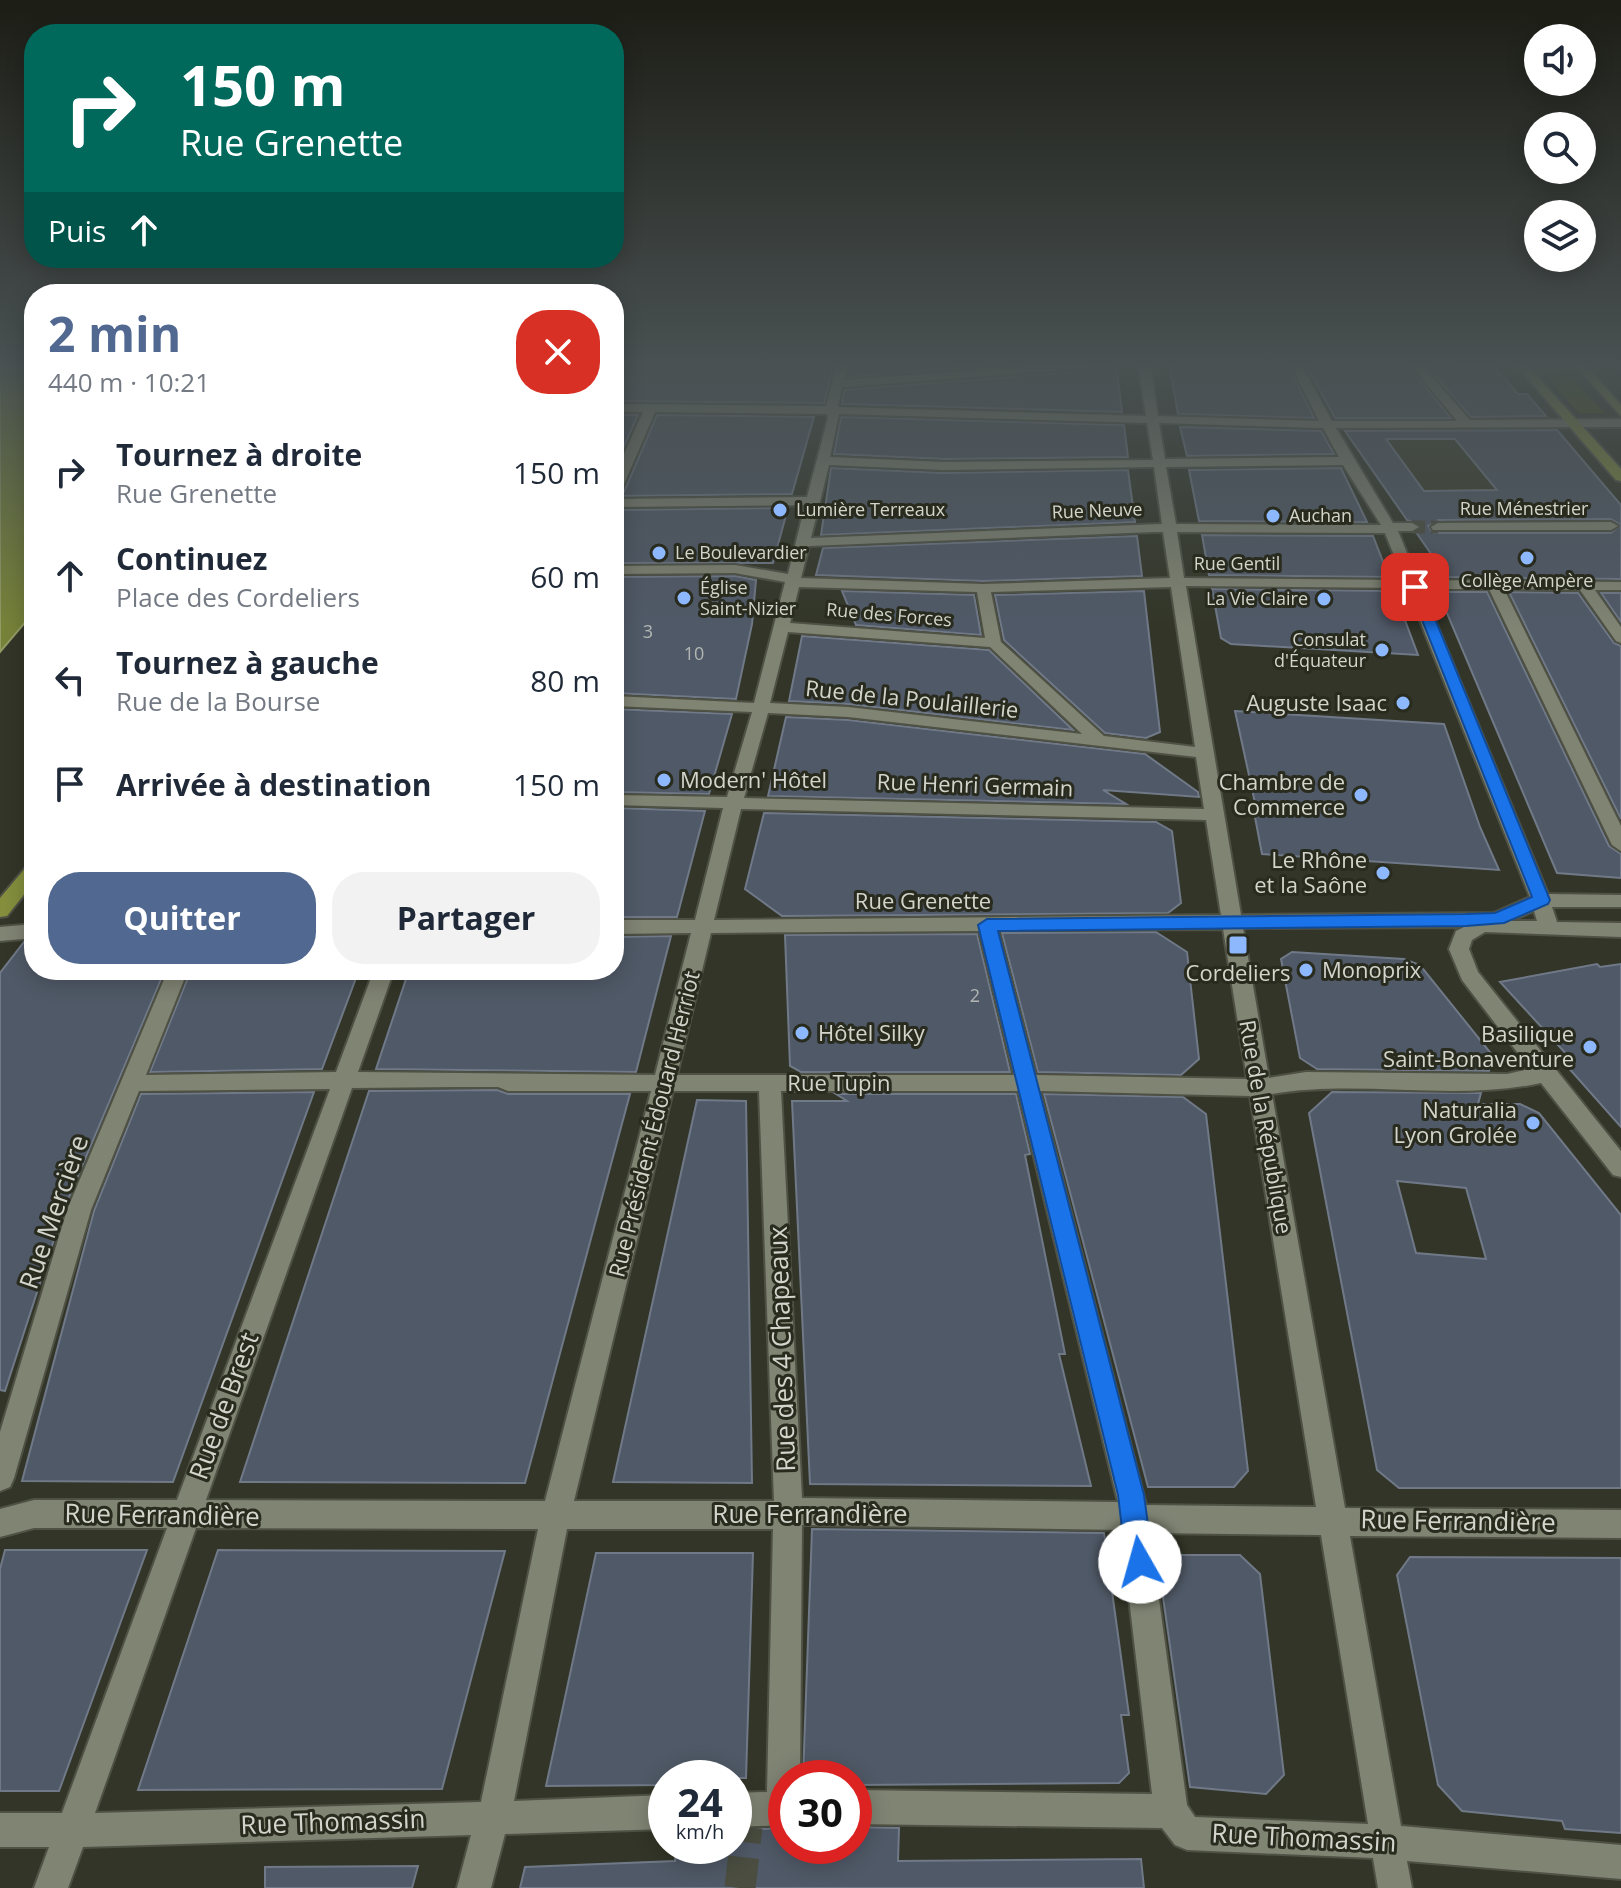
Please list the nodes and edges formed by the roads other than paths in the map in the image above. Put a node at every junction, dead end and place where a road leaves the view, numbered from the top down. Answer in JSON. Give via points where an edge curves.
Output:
{"nodes":[{"id":1,"x":826,"y":452,"type":"edge"},
{"id":2,"x":1158,"y":452,"type":"edge"},
{"id":3,"x":1342,"y":452,"type":"edge"},
{"id":4,"x":1600,"y":452,"type":"edge"},
{"id":5,"x":824,"y":461,"type":"junction"},
{"id":6,"x":1347,"y":461,"type":"junction"},
{"id":7,"x":1160,"y":463,"type":"junction"},
{"id":8,"x":1621,"y":477,"type":"edge"},
{"id":9,"x":814,"y":501,"type":"junction"},
{"id":10,"x":624,"y":503,"type":"edge"},
{"id":11,"x":1611,"y":526,"type":"dead end"},
{"id":12,"x":1170,"y":527,"type":"junction"},
{"id":13,"x":1412,"y":527,"type":"tunnel mouth"},
{"id":14,"x":1438,"y":527,"type":"tunnel mouth"},
{"id":15,"x":1390,"y":528,"type":"junction"},
{"id":16,"x":804,"y":542,"type":"junction"},
{"id":17,"x":624,"y":570,"type":"edge"},
{"id":18,"x":793,"y":579,"type":"junction"},
{"id":19,"x":1178,"y":582,"type":"junction"},
{"id":20,"x":1414,"y":583,"type":"junction"},
{"id":21,"x":1494,"y":584,"type":"junction"},
{"id":22,"x":1585,"y":586,"type":"junction"},
{"id":23,"x":1621,"y":586,"type":"edge"},
{"id":24,"x":983,"y":588,"type":"junction"},
{"id":25,"x":780,"y":627,"type":"junction"},
{"id":26,"x":1621,"y":638,"type":"edge"},
{"id":27,"x":994,"y":643,"type":"junction"},
{"id":28,"x":624,"y":701,"type":"edge"},
{"id":29,"x":761,"y":706,"type":"junction"},
{"id":30,"x":1098,"y":740,"type":"junction"},
{"id":31,"x":1204,"y":753,"type":"junction"},
{"id":32,"x":624,"y":800,"type":"edge"},
{"id":33,"x":734,"y":802,"type":"junction"},
{"id":34,"x":1214,"y":815,"type":"junction"},
{"id":35,"x":1621,"y":845,"type":"edge"},
{"id":36,"x":24,"y":882,"type":"edge"},
{"id":37,"x":1541,"y":900,"type":"junction"},
{"id":38,"x":1621,"y":901,"type":"edge"},
{"id":39,"x":0,"y":911,"type":"edge"},
{"id":40,"x":1497,"y":919,"type":"junction"},
{"id":41,"x":1417,"y":921,"type":"junction"},
{"id":42,"x":1232,"y":923,"type":"junction"},
{"id":43,"x":987,"y":925,"type":"junction"},
{"id":44,"x":703,"y":926,"type":"junction"},
{"id":45,"x":624,"y":927,"type":"edge"},
{"id":46,"x":1477,"y":927,"type":"junction"},
{"id":47,"x":1549,"y":929,"type":"junction"},
{"id":48,"x":1621,"y":930,"type":"edge"},
{"id":49,"x":24,"y":932,"type":"edge"},
{"id":50,"x":0,"y":934,"type":"edge"},
{"id":51,"x":1459,"y":949,"type":"junction"},
{"id":52,"x":174,"y":980,"type":"edge"},
{"id":53,"x":380,"y":980,"type":"edge"},
{"id":54,"x":1548,"y":1073,"type":"junction"},
{"id":55,"x":341,"y":1080,"type":"junction"},
{"id":56,"x":664,"y":1082,"type":"junction"},
{"id":57,"x":131,"y":1083,"type":"junction"},
{"id":58,"x":770,"y":1083,"type":"junction"},
{"id":59,"x":1026,"y":1083,"type":"junction"},
{"id":60,"x":1259,"y":1088,"type":"junction"},
{"id":61,"x":1621,"y":1168,"type":"edge"},
{"id":62,"x":0,"y":1478,"type":"edge"},
{"id":63,"x":788,"y":1513,"type":"junction"},
{"id":64,"x":184,"y":1516,"type":"junction"},
{"id":65,"x":556,"y":1516,"type":"junction"},
{"id":66,"x":1134,"y":1517,"type":"junction"},
{"id":67,"x":1333,"y":1519,"type":"junction"},
{"id":68,"x":0,"y":1523,"type":"edge"},
{"id":69,"x":1621,"y":1524,"type":"edge"},
{"id":70,"x":785,"y":1760,"type":"edge"},
{"id":71,"x":872,"y":1807,"type":"edge"},
{"id":72,"x":1171,"y":1812,"type":"junction"},
{"id":73,"x":648,"y":1813,"type":"edge"},
{"id":74,"x":493,"y":1817,"type":"junction"},
{"id":75,"x":0,"y":1830,"type":"edge"},
{"id":76,"x":71,"y":1830,"type":"junction"},
{"id":77,"x":1387,"y":1842,"type":"junction"},
{"id":78,"x":1621,"y":1862,"type":"edge"},
{"id":79,"x":51,"y":1888,"type":"edge"},
{"id":80,"x":474,"y":1888,"type":"edge"},
{"id":81,"x":1395,"y":1888,"type":"edge"}],
"edges":[{"from":1,"to":5,"type":"street","name":"Rue Président Édouard Herriot"},
{"from":2,"to":7,"type":"street","name":"Rue de la République"},
{"from":3,"to":6,"type":"street"},
{"from":4,"to":8,"type":"main road"},
{"from":5,"to":7,"type":"street","via":[[944,466]]},
{"from":5,"to":9,"type":"street","name":"Rue Président Édouard Herriot"},
{"from":6,"to":7,"type":"street"},
{"from":6,"to":15,"type":"street"},
{"from":7,"to":12,"type":"street","name":"Rue de la République"},
{"from":9,"to":10,"type":"street"},
{"from":9,"to":16,"type":"street","name":"Rue Président Édouard Herriot"},
{"from":11,"to":14,"type":"street","name":"Rue Ménestrier"},
{"from":12,"to":15,"type":"street","name":"Rue Neuve"},
{"from":12,"to":16,"type":"street","name":"Rue Neuve"},
{"from":12,"to":19,"type":"street","name":"Rue de la République"},
{"from":13,"to":15,"type":"street"},
{"from":15,"to":20,"type":"street"},
{"from":16,"to":18,"type":"street","name":"Rue Président Édouard Herriot"},
{"from":17,"to":18,"type":"street","name":"Rue Gentil","via":[[723,571]]},
{"from":18,"to":24,"type":"street","name":"Rue Gentil","via":[[804,584]]},
{"from":18,"to":25,"type":"street","name":"Rue Président Édouard Herriot"},
{"from":19,"to":20,"type":"street","name":"Rue Gentil"},
{"from":19,"to":24,"type":"street","name":"Rue Gentil"},
{"from":19,"to":31,"type":"street","name":"Rue de la République"},
{"from":20,"to":21,"type":"street","name":"Rue Gentil"},
{"from":20,"to":37,"type":"street"},
{"from":21,"to":22,"type":"street","name":"Rue Gentil"},
{"from":21,"to":35,"type":"street"},
{"from":22,"to":23,"type":"street","name":"Rue Gentil"},
{"from":22,"to":26,"type":"street"},
{"from":24,"to":27,"type":"street"},
{"from":25,"to":27,"type":"street","name":"Rue des Forces"},
{"from":25,"to":29,"type":"street","name":"Rue Président Édouard Herriot"},
{"from":27,"to":30,"type":"street"},
{"from":28,"to":29,"type":"street","name":"Rue de la Poulaillerie"},
{"from":29,"to":30,"type":"street","name":"Rue de la Poulaillerie"},
{"from":29,"to":33,"type":"street","name":"Rue Président Édouard Herriot"},
{"from":30,"to":31,"type":"street","name":"Rue de la Poulaillerie"},
{"from":31,"to":34,"type":"street","name":"Rue de la République"},
{"from":32,"to":33,"type":"street","name":"Rue Henri Germain"},
{"from":33,"to":34,"type":"street","name":"Rue Henri Germain"},
{"from":33,"to":44,"type":"street","name":"Rue Président Édouard Herriot"},
{"from":34,"to":42,"type":"street","name":"Rue de la République"},
{"from":36,"to":39,"type":"main road"},
{"from":37,"to":38,"type":"street"},
{"from":37,"to":40,"type":"street"},
{"from":37,"to":47,"type":"street"},
{"from":40,"to":41,"type":"street"},
{"from":40,"to":46,"type":"street"},
{"from":41,"to":42,"type":"street","name":"Rue Grenette"},
{"from":41,"to":46,"type":"street"},
{"from":41,"to":51,"type":"street","via":[[1449,935]]},
{"from":42,"to":43,"type":"street","name":"Rue Grenette"},
{"from":42,"to":60,"type":"street","name":"Rue de la République"},
{"from":43,"to":44,"type":"street","name":"Rue Grenette"},
{"from":43,"to":59,"type":"street"},
{"from":44,"to":45,"type":"street","name":"Rue Grenette"},
{"from":44,"to":56,"type":"street","name":"Rue Président Édouard Herriot"},
{"from":46,"to":47,"type":"street"},
{"from":46,"to":51,"type":"street","via":[[1463,936]]},
{"from":47,"to":48,"type":"street"},
{"from":49,"to":50,"type":"street"},
{"from":51,"to":54,"type":"street","via":[[1469,975]]},
{"from":52,"to":57,"type":"street","name":"Rue Mercière"},
{"from":53,"to":55,"type":"street","name":"Rue de Brest"},
{"from":54,"to":60,"type":"street","name":"Rue Tupin","via":[[1507,1082],[1306,1080]]},
{"from":54,"to":61,"type":"street"},
{"from":55,"to":56,"type":"street","name":"Rue Tupin"},
{"from":55,"to":57,"type":"street","name":"Rue Tupin"},
{"from":55,"to":64,"type":"street","name":"Rue de Brest"},
{"from":56,"to":58,"type":"street","name":"Rue Tupin"},
{"from":56,"to":65,"type":"street","name":"Rue Président Édouard Herriot"},
{"from":57,"to":62,"type":"street","name":"Rue Mercière","via":[[79,1210]]},
{"from":58,"to":59,"type":"street","name":"Rue Tupin"},
{"from":58,"to":63,"type":"street","name":"Rue des 4 Chapeaux"},
{"from":59,"to":60,"type":"street","name":"Rue Tupin"},
{"from":59,"to":66,"type":"street"},
{"from":60,"to":67,"type":"street","name":"Rue de la République"},
{"from":63,"to":65,"type":"street","name":"Rue Ferrandière"},
{"from":63,"to":66,"type":"street","name":"Rue Ferrandière"},
{"from":63,"to":70,"type":"street","name":"Rue des 4 Chapeaux"},
{"from":64,"to":65,"type":"street","name":"Rue Ferrandière"},
{"from":64,"to":68,"type":"street","name":"Rue Ferrandière","via":[[34,1514]]},
{"from":64,"to":76,"type":"street","name":"Rue de Brest"},
{"from":65,"to":74,"type":"street","name":"Rue Président Édouard Herriot"},
{"from":66,"to":67,"type":"street","name":"Rue Ferrandière"},
{"from":66,"to":72,"type":"street"},
{"from":67,"to":69,"type":"street","name":"Rue Ferrandière"},
{"from":67,"to":77,"type":"street","name":"Rue de la République"},
{"from":71,"to":72,"type":"street"},
{"from":72,"to":77,"type":"street","name":"Rue Thomassin","via":[[1187,1833]]},
{"from":73,"to":74,"type":"street","name":"Rue Thomassin"},
{"from":74,"to":76,"type":"street","name":"Rue Thomassin"},
{"from":74,"to":80,"type":"street","name":"Rue Président Édouard Herriot"},
{"from":75,"to":76,"type":"street","name":"Rue Thomassin"},
{"from":76,"to":79,"type":"street","name":"Rue de Brest"},
{"from":77,"to":78,"type":"street","name":"Rue Thomassin"},
{"from":77,"to":81,"type":"street","name":"Rue de la République"}]}
